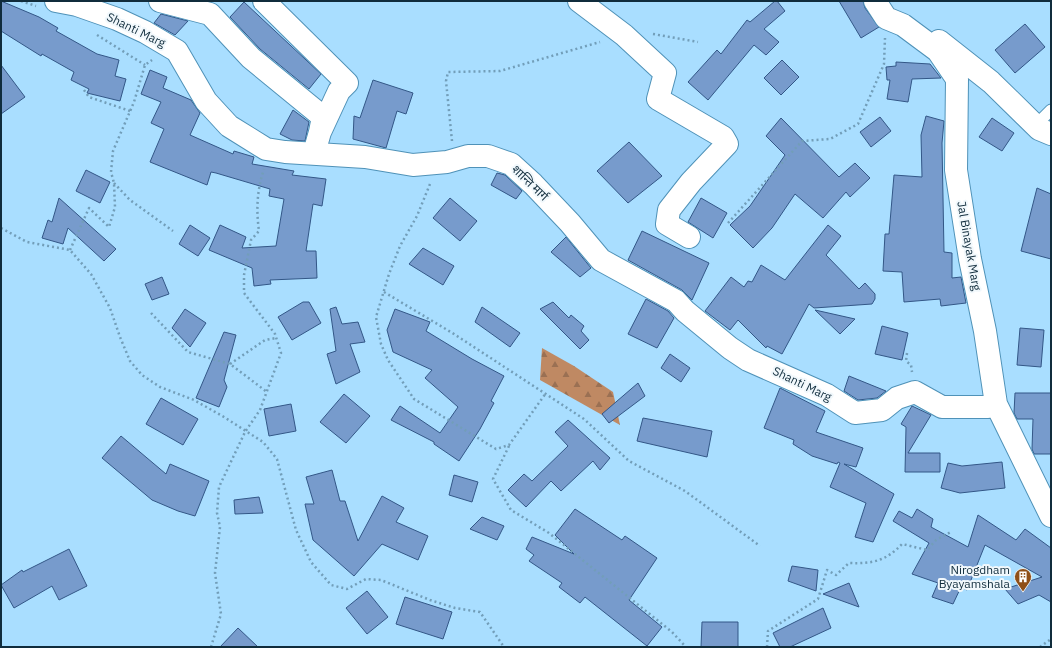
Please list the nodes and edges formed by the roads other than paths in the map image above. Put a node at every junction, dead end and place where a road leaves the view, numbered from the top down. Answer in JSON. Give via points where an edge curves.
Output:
{"nodes":[{"id":1,"x":56,"y":1,"type":"edge"},
{"id":2,"x":160,"y":1,"type":"edge"},
{"id":3,"x":264,"y":1,"type":"edge"},
{"id":4,"x":579,"y":1,"type":"edge"},
{"id":5,"x":888,"y":15,"type":"edge"},
{"id":6,"x":1051,"y":110,"type":"edge"},
{"id":7,"x":1044,"y":130,"type":"edge"},
{"id":8,"x":320,"y":132,"type":"junction"},
{"id":9,"x":266,"y":149,"type":"joint"},
{"id":10,"x":314,"y":153,"type":"junction"},
{"id":11,"x":688,"y":237,"type":"dead end"},
{"id":12,"x":685,"y":311,"type":"joint"},
{"id":13,"x":996,"y":404,"type":"junction"},
{"id":14,"x":1051,"y":516,"type":"edge"}],
"edges":[{"from":1,"to":9,"type":"street","name":"Shanti Marg","via":[[77,5],[117,19],[177,51],[206,101],[229,126]]},
{"from":2,"to":8,"type":"street","via":[[210,14],[251,58],[323,117]]},
{"from":3,"to":8,"type":"street","via":[[347,83],[339,91]]},
{"from":4,"to":11,"type":"street","via":[[624,35],[665,73],[658,99],[722,137],[727,144],[669,210],[667,224]]},
{"from":5,"to":7,"type":"street","via":[[929,33],[991,82]]},
{"from":5,"to":13,"type":"street","name":"Jal Binayak Marg","via":[[938,51],[957,79],[956,170]]},
{"from":6,"to":7,"type":"lane"},
{"from":8,"to":10,"type":"street"},
{"from":9,"to":10,"type":"street","name":"शान्ति मार्ग"},
{"from":10,"to":12,"type":"street","name":"शान्ति मार्ग","via":[[365,157],[414,165],[447,162],[468,156],[488,156],[511,164],[570,223],[602,260],[663,292]]},
{"from":12,"to":13,"type":"street","name":"Shanti Marg","via":[[748,360],[827,395],[855,413],[882,410],[897,398],[915,392],[942,407],[988,407]]},
{"from":13,"to":14,"type":"street","name":"Jal Binayak Marg"}]}
